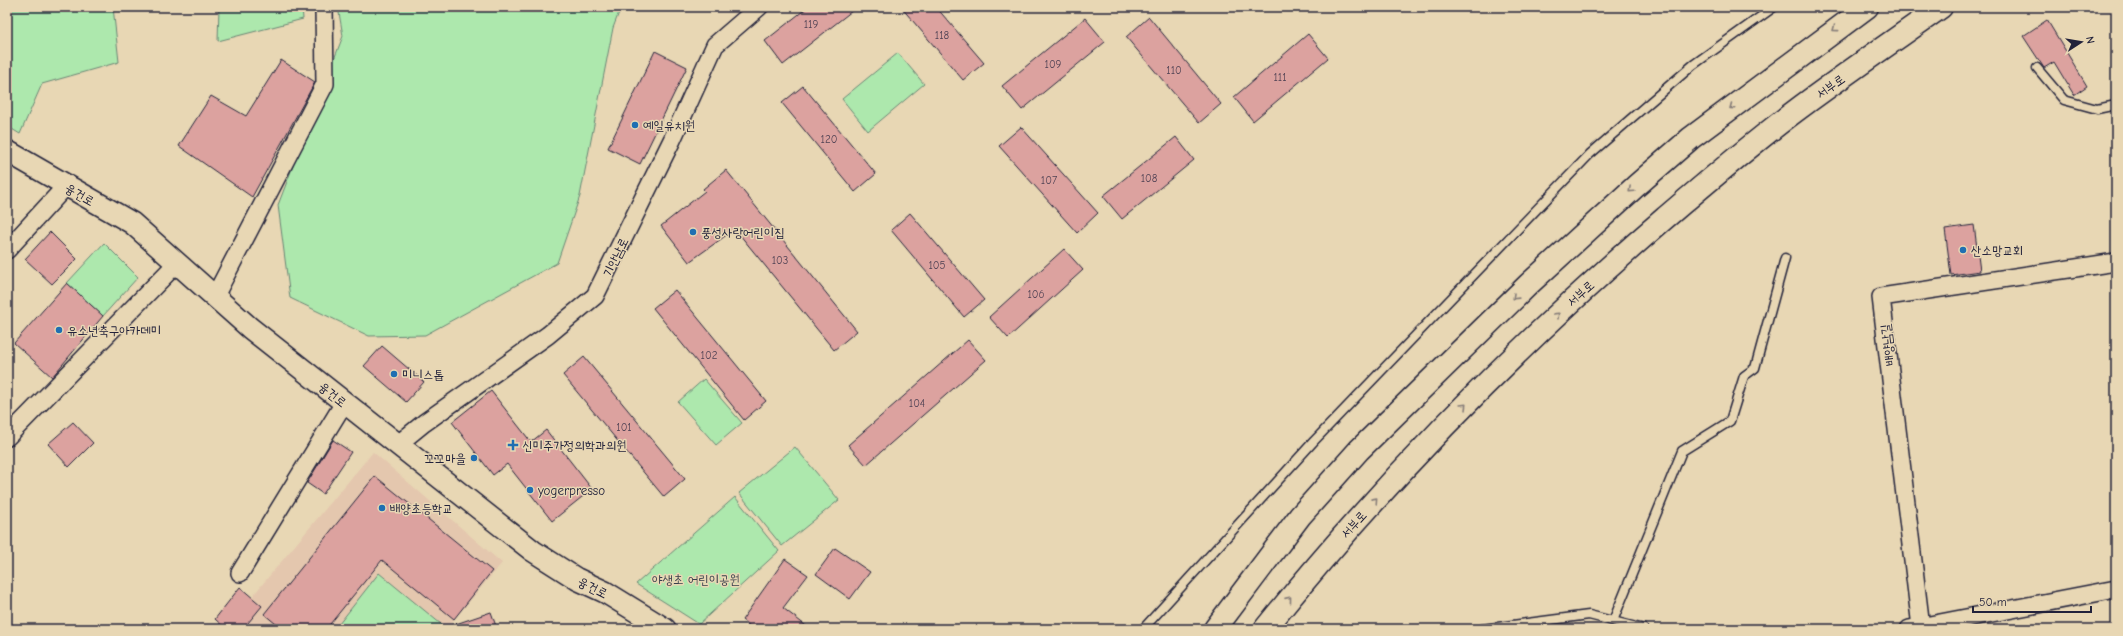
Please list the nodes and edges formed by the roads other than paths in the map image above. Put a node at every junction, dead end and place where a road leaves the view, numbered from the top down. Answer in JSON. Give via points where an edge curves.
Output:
{"nodes":[{"id":1,"x":324,"y":7,"type":"edge"},
{"id":2,"x":759,"y":7,"type":"edge"},
{"id":3,"x":1774,"y":7,"type":"edge"},
{"id":4,"x":1867,"y":7,"type":"edge"},
{"id":5,"x":1941,"y":7,"type":"edge"},
{"id":6,"x":2037,"y":68,"type":"dead end"},
{"id":7,"x":2116,"y":105,"type":"edge"},
{"id":8,"x":7,"y":151,"type":"edge"},
{"id":9,"x":66,"y":186,"type":"junction"},
{"id":10,"x":7,"y":250,"type":"edge"},
{"id":11,"x":1785,"y":258,"type":"dead end"},
{"id":12,"x":2116,"y":262,"type":"edge"},
{"id":13,"x":177,"y":263,"type":"junction"},
{"id":14,"x":214,"y":296,"type":"junction"},
{"id":15,"x":344,"y":403,"type":"junction"},
{"id":16,"x":7,"y":437,"type":"edge"},
{"id":17,"x":397,"y":445,"type":"junction"},
{"id":18,"x":240,"y":573,"type":"dead end"},
{"id":19,"x":2116,"y":589,"type":"edge"},
{"id":20,"x":1613,"y":621,"type":"junction"},
{"id":21,"x":1915,"y":628,"type":"edge"},
{"id":22,"x":666,"y":629,"type":"edge"},
{"id":23,"x":1143,"y":629,"type":"edge"},
{"id":24,"x":1215,"y":629,"type":"edge"},
{"id":25,"x":1265,"y":629,"type":"edge"},
{"id":26,"x":1482,"y":629,"type":"edge"},
{"id":27,"x":1644,"y":629,"type":"edge"}],
"edges":[{"from":1,"to":14,"type":"street","via":[[325,84]]},
{"from":2,"to":17,"type":"street","name":"기안남로","via":[[715,45],[672,140],[595,296],[548,335]]},
{"from":3,"to":23,"type":"lane","via":[[1693,65],[1590,154],[1314,441]]},
{"from":4,"to":24,"type":"main road","one_way":true,"via":[[1691,138],[1529,284],[1359,450],[1300,516]]},
{"from":25,"to":5,"type":"main road","name":"서부로","one_way":true,"via":[[1394,479],[1558,313],[1690,197],[1793,113]]},
{"from":6,"to":7,"type":"lane","via":[[2064,100],[2097,109]]},
{"from":8,"to":9,"type":"street","name":"융건로"},
{"from":9,"to":10,"type":"street"},
{"from":9,"to":13,"type":"street","name":"융건로","via":[[132,223]]},
{"from":11,"to":20,"type":"lane","via":[[1756,368],[1744,376],[1730,421],[1682,451]]},
{"from":12,"to":21,"type":"street","name":"배양남길","via":[[1881,298]]},
{"from":13,"to":14,"type":"street","name":"융건로"},
{"from":13,"to":16,"type":"street"},
{"from":14,"to":15,"type":"street","name":"융건로"},
{"from":15,"to":17,"type":"street","name":"융건로"},
{"from":15,"to":18,"type":"street"},
{"from":17,"to":22,"type":"street","name":"융건로","via":[[533,551]]},
{"from":19,"to":21,"type":"street","name":"배양남길"},
{"from":20,"to":26,"type":"lane","via":[[1589,615]]},
{"from":20,"to":27,"type":"lane"}]}
